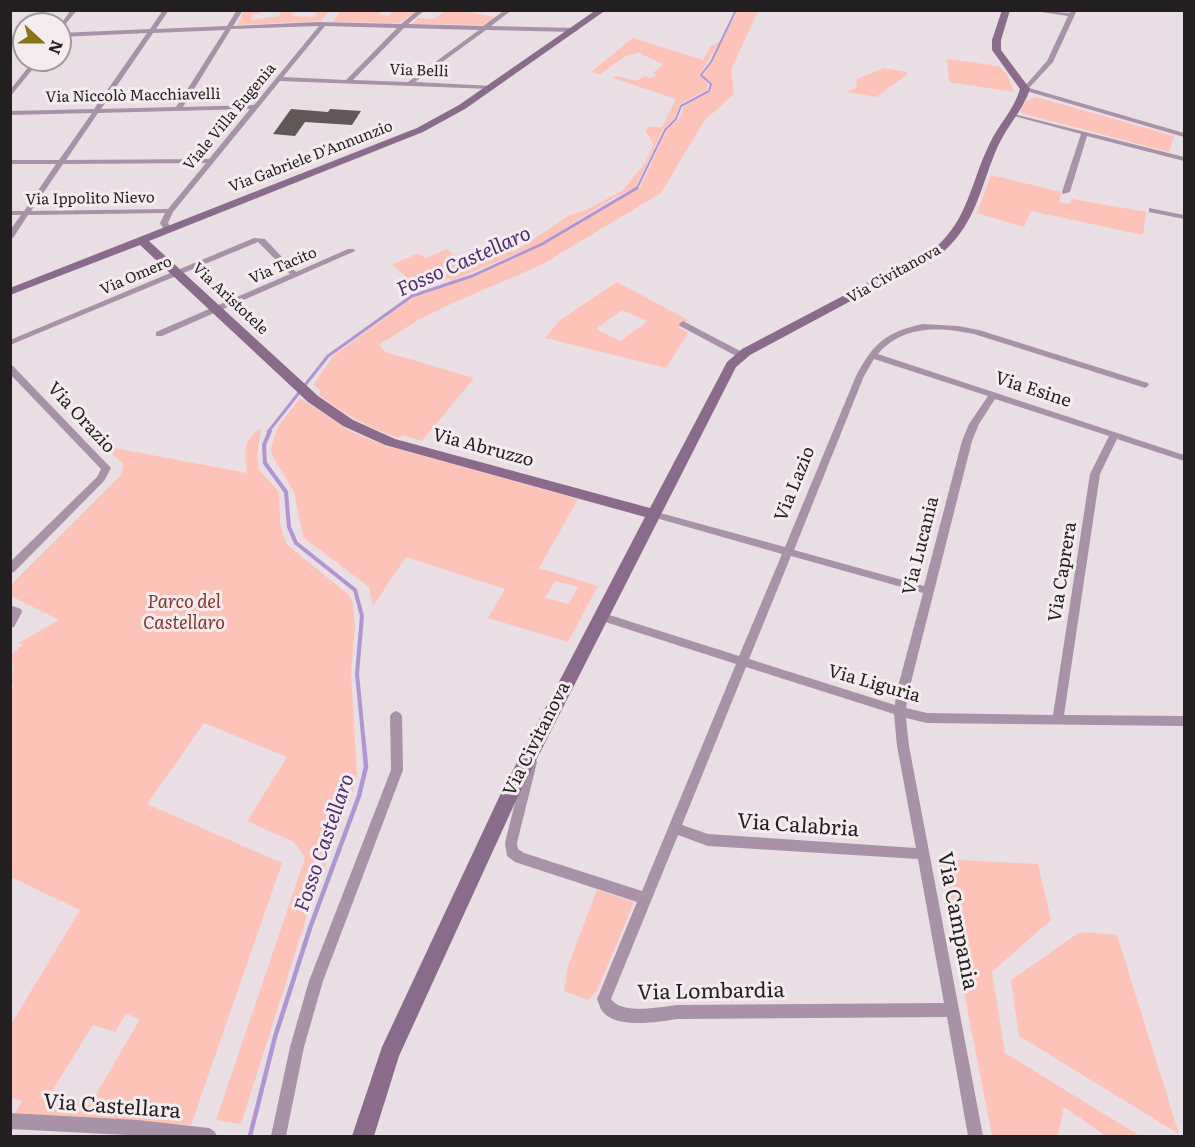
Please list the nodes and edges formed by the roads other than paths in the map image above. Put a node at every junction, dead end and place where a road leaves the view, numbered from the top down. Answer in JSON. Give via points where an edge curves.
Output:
{"nodes":[{"id":1,"x":166,"y":10,"type":"edge"},
{"id":2,"x":240,"y":10,"type":"edge"},
{"id":3,"x":422,"y":10,"type":"edge"},
{"id":4,"x":509,"y":10,"type":"edge"},
{"id":5,"x":602,"y":10,"type":"edge"},
{"id":6,"x":1006,"y":10,"type":"edge"},
{"id":7,"x":1031,"y":10,"type":"edge"},
{"id":8,"x":1073,"y":13,"type":"edge"},
{"id":9,"x":324,"y":24,"type":"junction"},
{"id":10,"x":404,"y":26,"type":"junction"},
{"id":11,"x":486,"y":27,"type":"junction"},
{"id":12,"x":230,"y":28,"type":"junction"},
{"id":13,"x":575,"y":30,"type":"junction"},
{"id":14,"x":152,"y":31,"type":"junction"},
{"id":15,"x":72,"y":34,"type":"edge"},
{"id":16,"x":28,"y":72,"type":"edge"},
{"id":17,"x":279,"y":79,"type":"junction"},
{"id":18,"x":347,"y":82,"type":"junction"},
{"id":19,"x":409,"y":84,"type":"junction"},
{"id":20,"x":491,"y":87,"type":"junction"},
{"id":21,"x":1025,"y":89,"type":"junction"},
{"id":22,"x":10,"y":95,"type":"edge"},
{"id":23,"x":256,"y":107,"type":"junction"},
{"id":24,"x":178,"y":109,"type":"junction"},
{"id":25,"x":97,"y":111,"type":"junction"},
{"id":26,"x":10,"y":113,"type":"edge"},
{"id":27,"x":1012,"y":114,"type":"junction"},
{"id":28,"x":1085,"y":133,"type":"junction"},
{"id":29,"x":1185,"y":135,"type":"edge"},
{"id":30,"x":1185,"y":159,"type":"edge"},
{"id":31,"x":211,"y":161,"type":"junction"},
{"id":32,"x":10,"y":162,"type":"edge"},
{"id":33,"x":62,"y":162,"type":"junction"},
{"id":34,"x":1066,"y":192,"type":"dead end"},
{"id":35,"x":1152,"y":210,"type":"dead end"},
{"id":36,"x":170,"y":211,"type":"junction"},
{"id":37,"x":10,"y":213,"type":"edge"},
{"id":38,"x":26,"y":213,"type":"junction"},
{"id":39,"x":1185,"y":217,"type":"edge"},
{"id":40,"x":168,"y":229,"type":"junction"},
{"id":41,"x":10,"y":236,"type":"edge"},
{"id":42,"x":141,"y":240,"type":"junction"},
{"id":43,"x":351,"y":251,"type":"dead end"},
{"id":44,"x":177,"y":273,"type":"junction"},
{"id":45,"x":295,"y":275,"type":"junction"},
{"id":46,"x":10,"y":292,"type":"edge"},
{"id":47,"x":217,"y":309,"type":"junction"},
{"id":48,"x":683,"y":324,"type":"dead end"},
{"id":49,"x":159,"y":334,"type":"dead end"},
{"id":50,"x":10,"y":344,"type":"edge"},
{"id":51,"x":741,"y":355,"type":"junction"},
{"id":52,"x":871,"y":356,"type":"junction"},
{"id":53,"x":10,"y":368,"type":"edge"},
{"id":54,"x":1145,"y":385,"type":"dead end"},
{"id":55,"x":993,"y":394,"type":"junction"},
{"id":56,"x":312,"y":397,"type":"joint"},
{"id":57,"x":1114,"y":435,"type":"junction"},
{"id":58,"x":1185,"y":458,"type":"edge"},
{"id":59,"x":653,"y":514,"type":"junction"},
{"id":60,"x":787,"y":551,"type":"junction"},
{"id":61,"x":10,"y":568,"type":"edge"},
{"id":62,"x":929,"y":591,"type":"junction"},
{"id":63,"x":10,"y":609,"type":"edge"},
{"id":64,"x":600,"y":616,"type":"junction"},
{"id":65,"x":10,"y":624,"type":"edge"},
{"id":66,"x":742,"y":662,"type":"junction"},
{"id":67,"x":900,"y":713,"type":"junction"},
{"id":68,"x":396,"y":716,"type":"dead end"},
{"id":69,"x":1058,"y":719,"type":"junction"},
{"id":70,"x":1185,"y":721,"type":"edge"},
{"id":71,"x":517,"y":795,"type":"junction"},
{"id":72,"x":673,"y":828,"type":"junction"},
{"id":73,"x":923,"y":854,"type":"junction"},
{"id":74,"x":644,"y":898,"type":"junction"},
{"id":75,"x":952,"y":1010,"type":"junction"},
{"id":76,"x":10,"y":1121,"type":"edge"},
{"id":77,"x":209,"y":1137,"type":"edge"},
{"id":78,"x":278,"y":1137,"type":"edge"},
{"id":79,"x":363,"y":1137,"type":"edge"},
{"id":80,"x":976,"y":1137,"type":"edge"}],
"edges":[{"from":1,"to":14,"type":"street"},
{"from":2,"to":12,"type":"street"},
{"from":3,"to":10,"type":"street"},
{"from":4,"to":11,"type":"street"},
{"from":5,"to":13,"type":"street","name":"Via Gabriele D'Annunzio"},
{"from":6,"to":21,"type":"street","via":[[997,48]]},
{"from":7,"to":8,"type":"street"},
{"from":8,"to":21,"type":"street","via":[[1050,62]]},
{"from":9,"to":10,"type":"street"},
{"from":9,"to":12,"type":"street"},
{"from":9,"to":17,"type":"street","name":"Viale Villa Eugenia"},
{"from":10,"to":11,"type":"street"},
{"from":10,"to":18,"type":"street"},
{"from":11,"to":13,"type":"street"},
{"from":11,"to":19,"type":"street"},
{"from":12,"to":14,"type":"street"},
{"from":12,"to":24,"type":"street"},
{"from":13,"to":20,"type":"street","name":"Via Gabriele D'Annunzio"},
{"from":14,"to":15,"type":"street"},
{"from":14,"to":25,"type":"street"},
{"from":16,"to":22,"type":"street"},
{"from":17,"to":18,"type":"street","name":"Via Belli"},
{"from":17,"to":23,"type":"street","name":"Viale Villa Eugenia"},
{"from":18,"to":19,"type":"street","name":"Via Belli"},
{"from":19,"to":20,"type":"street","name":"Via Belli"},
{"from":20,"to":40,"type":"street","name":"Via Gabriele D'Annunzio","via":[[420,130]]},
{"from":21,"to":27,"type":"street","name":"Via Civitanova"},
{"from":21,"to":29,"type":"street"},
{"from":23,"to":24,"type":"street","name":"Via Niccolò Macchiavelli"},
{"from":23,"to":31,"type":"street","name":"Viale Villa Eugenia"},
{"from":24,"to":25,"type":"street","name":"Via Niccolò Macchiavelli"},
{"from":25,"to":26,"type":"street","name":"Via Niccolò Macchiavelli"},
{"from":25,"to":33,"type":"street"},
{"from":27,"to":28,"type":"street"},
{"from":27,"to":51,"type":"street","name":"Via Civitanova","via":[[993,146],[966,221],[950,242]]},
{"from":28,"to":30,"type":"street"},
{"from":28,"to":34,"type":"street"},
{"from":31,"to":33,"type":"street"},
{"from":31,"to":36,"type":"street","name":"Viale Villa Eugenia"},
{"from":32,"to":33,"type":"street"},
{"from":33,"to":38,"type":"street"},
{"from":35,"to":39,"type":"street"},
{"from":36,"to":38,"type":"street","name":"Via Ippolito Nievo"},
{"from":36,"to":40,"type":"street","via":[[164,224]]},
{"from":37,"to":38,"type":"street","name":"Via Ippolito Nievo"},
{"from":38,"to":41,"type":"street"},
{"from":40,"to":42,"type":"street","name":"Via Gabriele D'Annunzio"},
{"from":42,"to":44,"type":"street","name":"Via Aristotele"},
{"from":42,"to":46,"type":"street","name":"Via Gabriele D'Annunzio"},
{"from":43,"to":45,"type":"street","name":"Via Tacito"},
{"from":44,"to":45,"type":"street","name":"Via Omero","via":[[259,240]]},
{"from":44,"to":47,"type":"street","name":"Via Aristotele"},
{"from":44,"to":50,"type":"street","name":"Via Omero"},
{"from":45,"to":47,"type":"street","name":"Via Tacito"},
{"from":47,"to":49,"type":"street","name":"Via Tacito"},
{"from":47,"to":56,"type":"street","name":"Via Aristotele"},
{"from":48,"to":51,"type":"street"},
{"from":51,"to":59,"type":"street","name":"Via Civitanova","via":[[729,368]]},
{"from":52,"to":54,"type":"street","name":"Via Lazio","via":[[885,340],[906,329],[948,327],[976,332]]},
{"from":52,"to":55,"type":"street","name":"Via Esine"},
{"from":52,"to":60,"type":"street","name":"Via Lazio"},
{"from":53,"to":61,"type":"street","name":"Via Orazio","via":[[103,463],[106,473]]},
{"from":55,"to":57,"type":"street","name":"Via Esine"},
{"from":55,"to":62,"type":"street","name":"Via Lucania","via":[[967,441]]},
{"from":56,"to":59,"type":"street","name":"Via Abruzzo","via":[[348,423],[390,442]]},
{"from":57,"to":58,"type":"street","name":"Via Esine"},
{"from":57,"to":69,"type":"street","name":"Via Caprera","via":[[1095,474]]},
{"from":59,"to":60,"type":"street"},
{"from":59,"to":64,"type":"street","name":"Via Civitanova"},
{"from":60,"to":62,"type":"street"},
{"from":60,"to":66,"type":"street","name":"Via Lazio"},
{"from":62,"to":67,"type":"street","name":"Via Lucania"},
{"from":63,"to":65,"type":"street","via":[[17,612]]},
{"from":64,"to":66,"type":"street","name":"Via Liguria"},
{"from":64,"to":71,"type":"street","name":"Via Civitanova","via":[[531,748]]},
{"from":66,"to":67,"type":"street","name":"Via Liguria"},
{"from":66,"to":72,"type":"street","name":"Via Lazio"},
{"from":67,"to":69,"type":"street","name":"Via Liguria","via":[[927,718]]},
{"from":67,"to":73,"type":"street","name":"Via Campania"},
{"from":68,"to":78,"type":"street","via":[[397,770],[316,981]]},
{"from":69,"to":70,"type":"street","name":"Via Liguria"},
{"from":71,"to":74,"type":"street","via":[[511,843],[515,855]]},
{"from":71,"to":79,"type":"street","name":"Via Civitanova","via":[[389,1054]]},
{"from":72,"to":73,"type":"street","name":"Via Calabria","via":[[708,840]]},
{"from":72,"to":74,"type":"street","name":"Via Lazio"},
{"from":73,"to":75,"type":"street","name":"Via Campania"},
{"from":74,"to":75,"type":"street","name":"Via Lombardia","via":[[605,994],[604,1004],[616,1013]]},
{"from":75,"to":80,"type":"street","name":"Via Campania"},
{"from":76,"to":77,"type":"street","name":"Via Castellara","via":[[138,1128]]}]}
